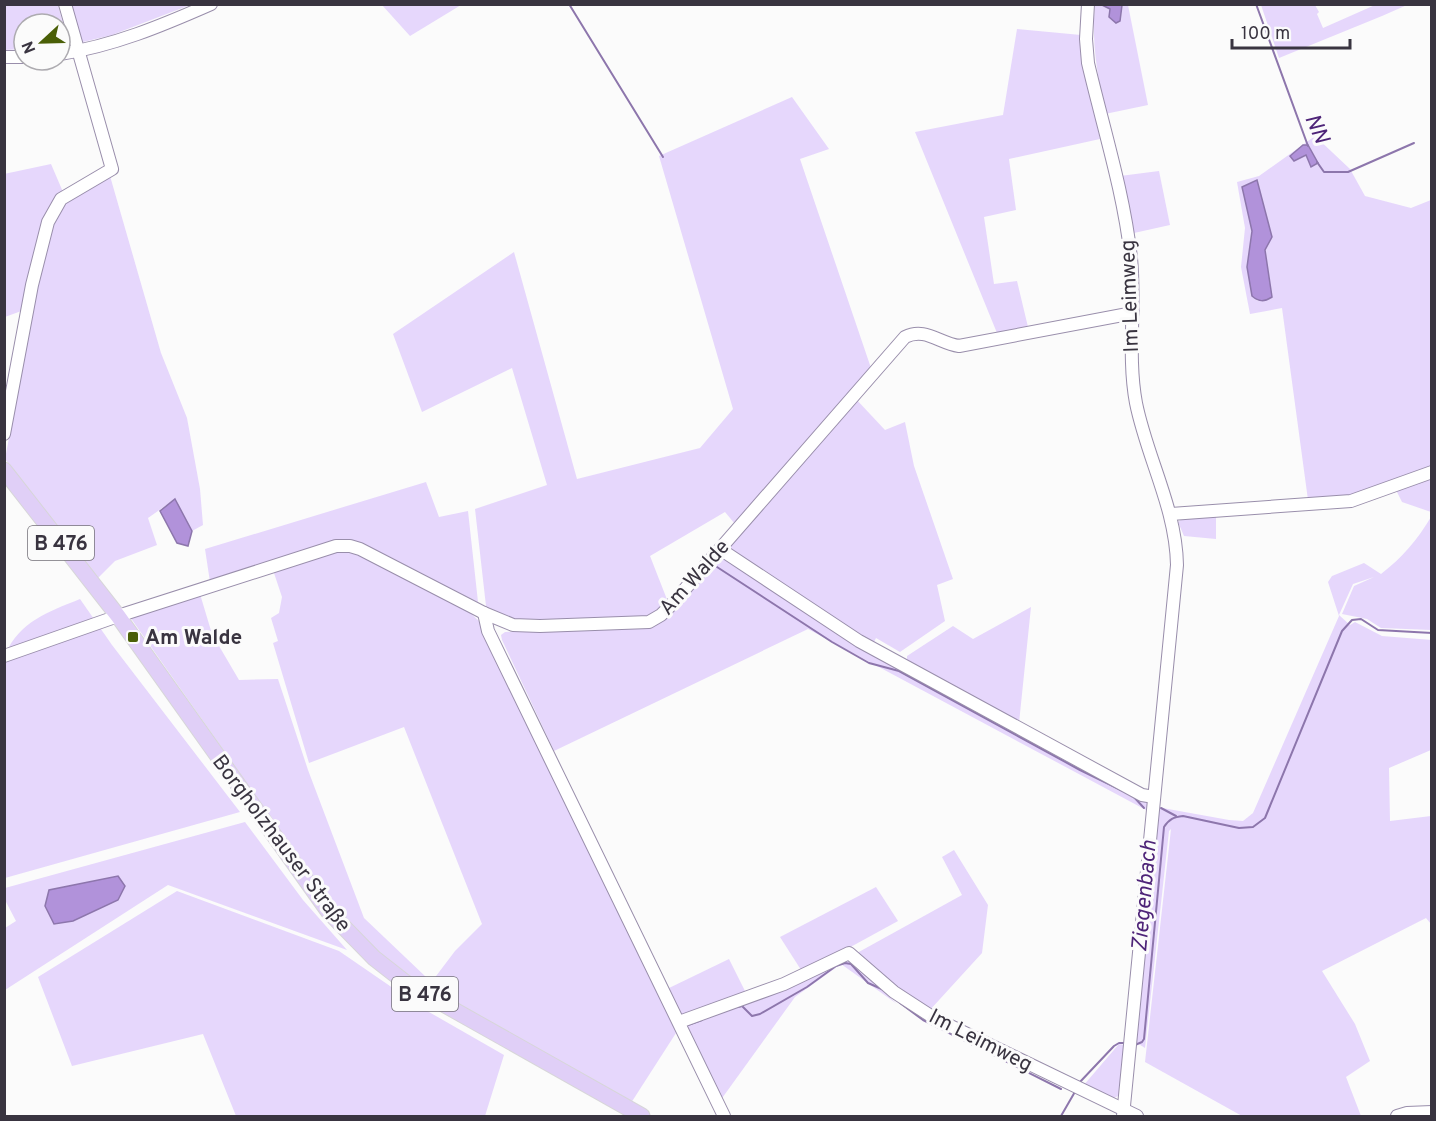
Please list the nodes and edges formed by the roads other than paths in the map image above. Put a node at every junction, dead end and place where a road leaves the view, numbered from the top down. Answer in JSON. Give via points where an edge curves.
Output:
{"nodes":[{"id":1,"x":65,"y":4,"type":"edge"},
{"id":2,"x":211,"y":4,"type":"edge"},
{"id":3,"x":1088,"y":4,"type":"edge"},
{"id":4,"x":78,"y":51,"type":"junction"},
{"id":5,"x":72,"y":52,"type":"edge"},
{"id":6,"x":1133,"y":313,"type":"junction"},
{"id":7,"x":4,"y":434,"type":"edge"},
{"id":8,"x":4,"y":470,"type":"edge"},
{"id":9,"x":1431,"y":472,"type":"edge"},
{"id":10,"x":1171,"y":514,"type":"junction"},
{"id":11,"x":720,"y":549,"type":"junction"},
{"id":12,"x":484,"y":613,"type":"junction"},
{"id":13,"x":118,"y":616,"type":"junction"},
{"id":14,"x":4,"y":656,"type":"edge"},
{"id":15,"x":1154,"y":797,"type":"junction"},
{"id":16,"x":679,"y":1022,"type":"junction"},
{"id":17,"x":1431,"y":1112,"type":"edge"},
{"id":18,"x":1124,"y":1114,"type":"edge"},
{"id":19,"x":642,"y":1116,"type":"edge"},
{"id":20,"x":724,"y":1116,"type":"edge"},
{"id":21,"x":1137,"y":1116,"type":"edge"},
{"id":22,"x":1397,"y":1116,"type":"edge"}],
"edges":[{"from":1,"to":4,"type":"street"},
{"from":2,"to":4,"type":"street","via":[[114,43]]},
{"from":3,"to":6,"type":"street","name":"Im Leimweg","via":[[1088,63],[1129,239]]},
{"from":4,"to":5,"type":"street"},
{"from":4,"to":7,"type":"street","via":[[112,169],[61,199],[48,222]]},
{"from":6,"to":10,"type":"street","name":"Im Leimweg","via":[[1136,403]]},
{"from":6,"to":11,"type":"street","name":"Am Walde","via":[[958,346],[922,332],[905,337]]},
{"from":8,"to":13,"type":"main road","name":"Borgholzhauser Straße","number":"B 476"},
{"from":9,"to":10,"type":"street","via":[[1351,501]]},
{"from":10,"to":15,"type":"street","name":"Im Leimweg","via":[[1177,565]]},
{"from":11,"to":12,"type":"street","name":"Am Walde","via":[[671,605],[649,622],[513,625]]},
{"from":11,"to":15,"type":"street","via":[[859,641],[1142,795]]},
{"from":12,"to":13,"type":"street","name":"Am Walde","via":[[360,549],[336,546]]},
{"from":12,"to":16,"type":"street","via":[[488,631]]},
{"from":13,"to":14,"type":"street"},
{"from":13,"to":19,"type":"main road","name":"Borgholzhauser Straße","number":"B 476","via":[[311,889],[346,932],[414,988]]},
{"from":15,"to":18,"type":"street","name":"Im Leimweg"},
{"from":16,"to":18,"type":"street","name":"Im Leimweg","via":[[784,984],[849,953],[894,992],[934,1018]]},
{"from":16,"to":20,"type":"street"},
{"from":17,"to":22,"type":"street"},
{"from":18,"to":21,"type":"street"}]}
